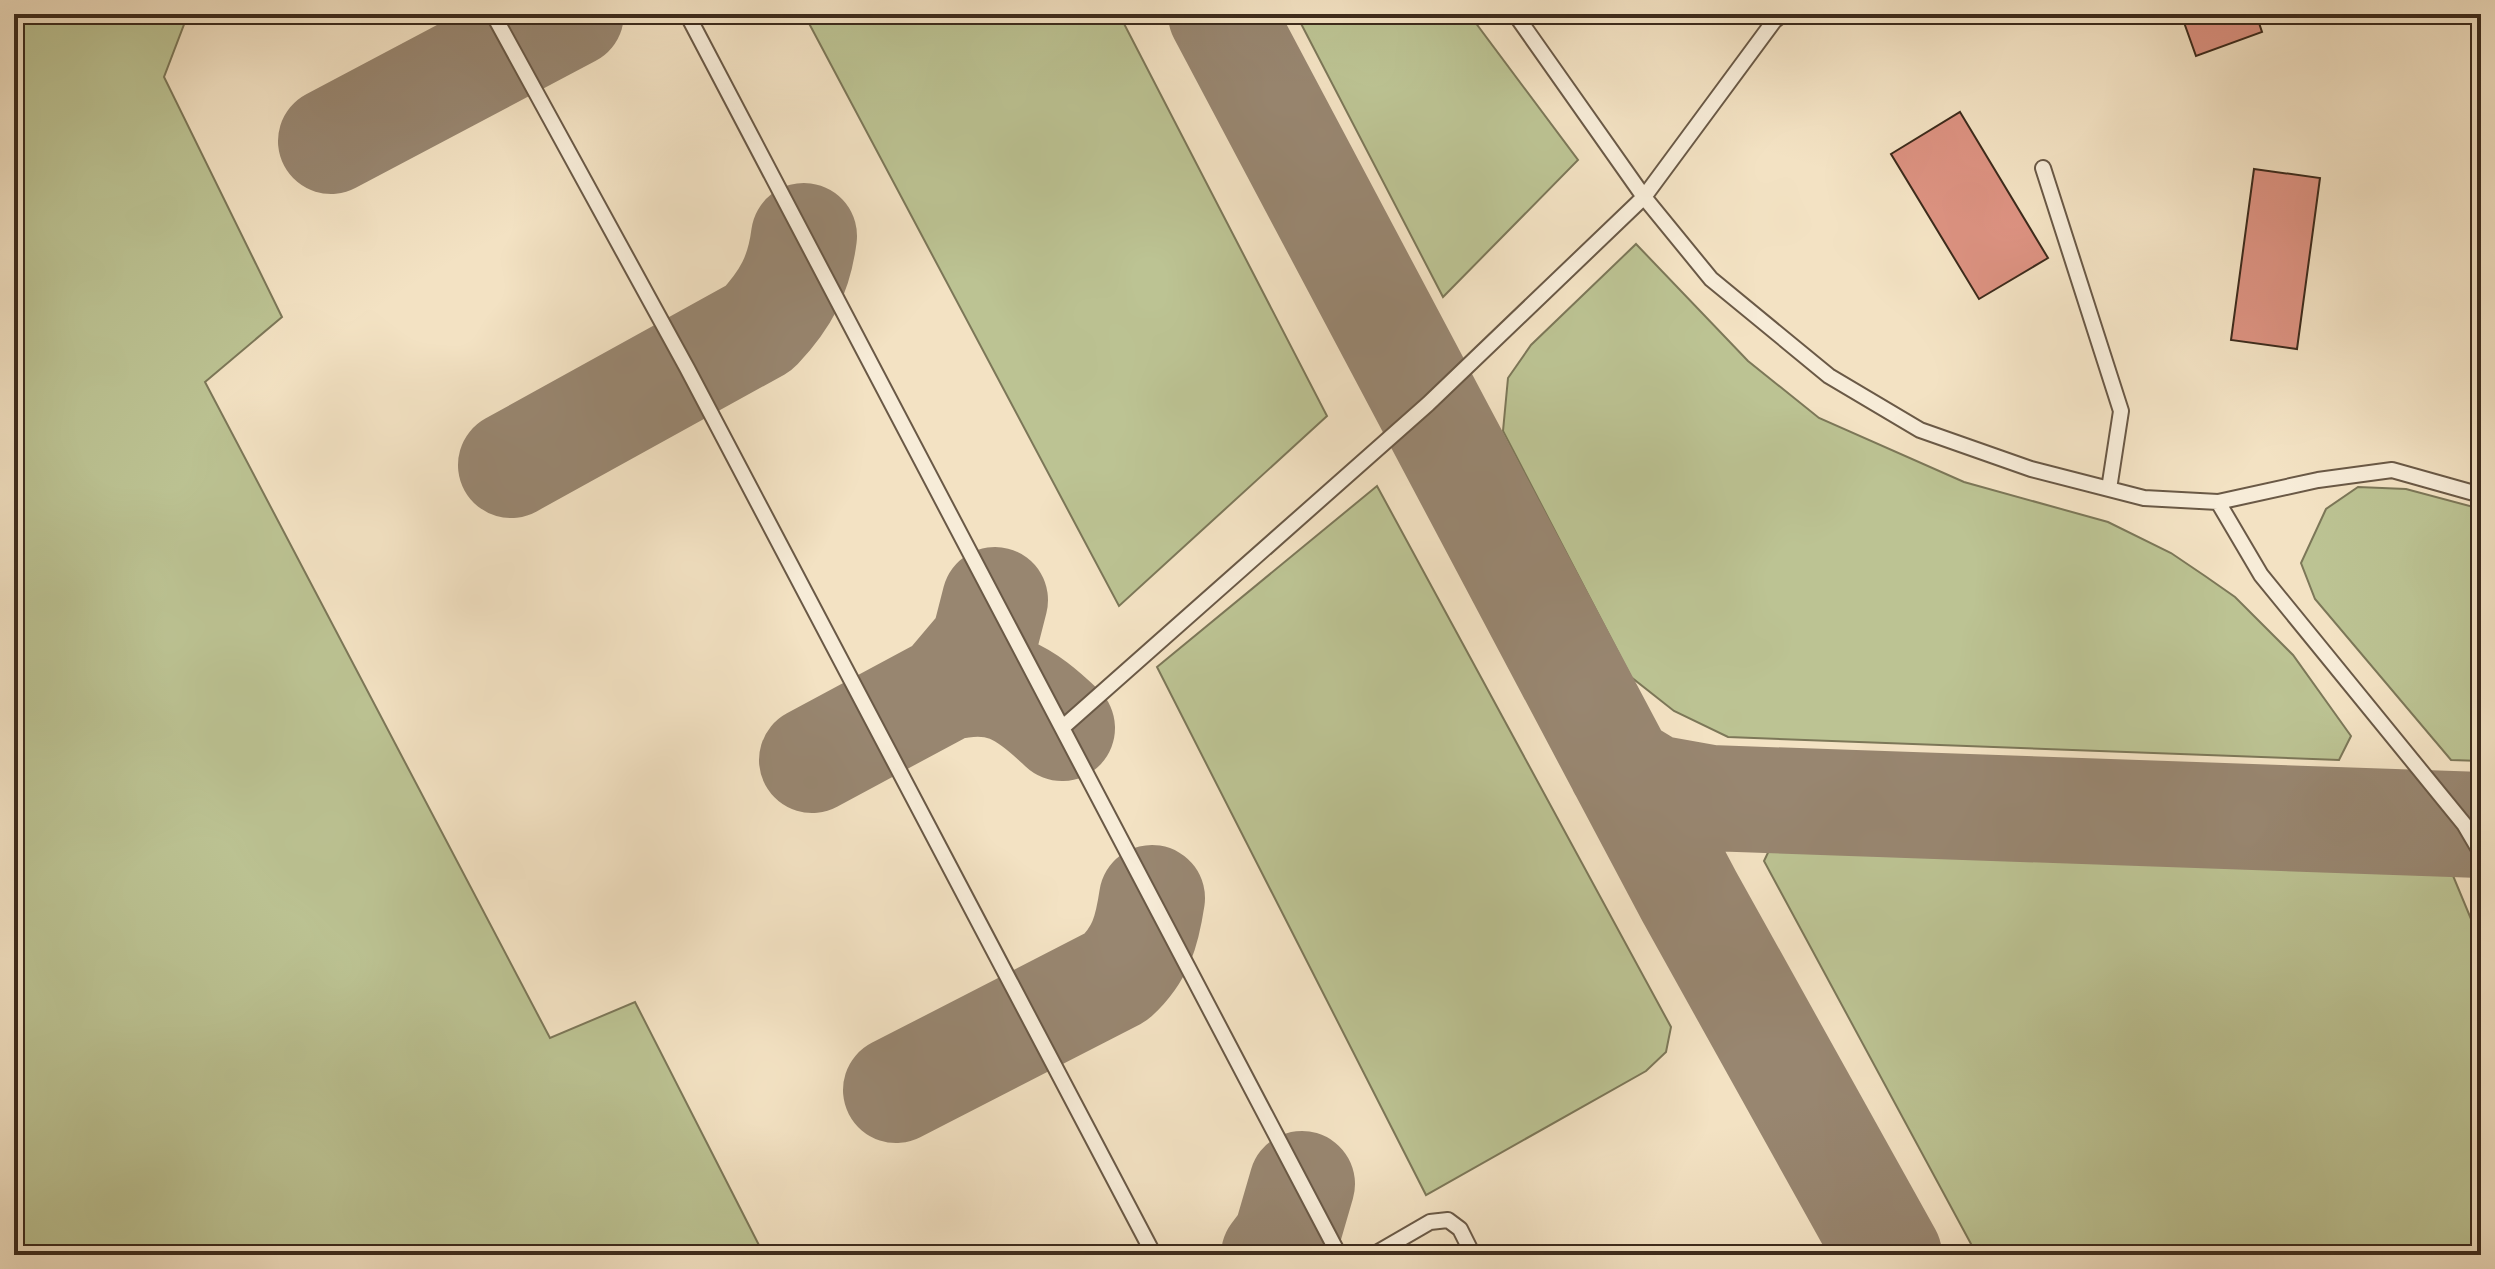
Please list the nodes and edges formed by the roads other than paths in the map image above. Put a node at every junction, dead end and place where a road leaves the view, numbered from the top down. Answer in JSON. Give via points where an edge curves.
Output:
{"nodes":[{"id":1,"x":493,"y":14,"type":"edge"},
{"id":2,"x":687,"y":14,"type":"edge"},
{"id":3,"x":1515,"y":14,"type":"edge"},
{"id":4,"x":1776,"y":16,"type":"edge"},
{"id":5,"x":2043,"y":168,"type":"dead end"},
{"id":6,"x":1644,"y":197,"type":"junction"},
{"id":7,"x":2109,"y":489,"type":"junction"},
{"id":8,"x":2481,"y":495,"type":"edge"},
{"id":9,"x":2218,"y":502,"type":"junction"},
{"id":10,"x":1062,"y":728,"type":"junction"},
{"id":11,"x":2481,"y":853,"type":"edge"},
{"id":12,"x":1154,"y":1255,"type":"edge"},
{"id":13,"x":1339,"y":1255,"type":"edge"},
{"id":14,"x":1373,"y":1255,"type":"edge"},
{"id":15,"x":1473,"y":1255,"type":"edge"}],
"edges":[{"from":1,"to":12,"type":"lane","via":[[687,368]]},
{"from":2,"to":10,"type":"lane"},
{"from":3,"to":6,"type":"lane"},
{"from":4,"to":6,"type":"lane"},
{"from":5,"to":7,"type":"lane","via":[[2121,411]]},
{"from":6,"to":7,"type":"lane","via":[[1711,279],[1829,376],[1920,430],[2031,469]]},
{"from":6,"to":10,"type":"lane","via":[[1428,404]]},
{"from":7,"to":9,"type":"lane","via":[[2144,498]]},
{"from":8,"to":9,"type":"lane","via":[[2392,470]]},
{"from":9,"to":11,"type":"lane","via":[[2261,575],[2464,824]]},
{"from":10,"to":13,"type":"lane"},
{"from":14,"to":15,"type":"lane","via":[[1430,1222],[1448,1220],[1460,1229]]}]}
